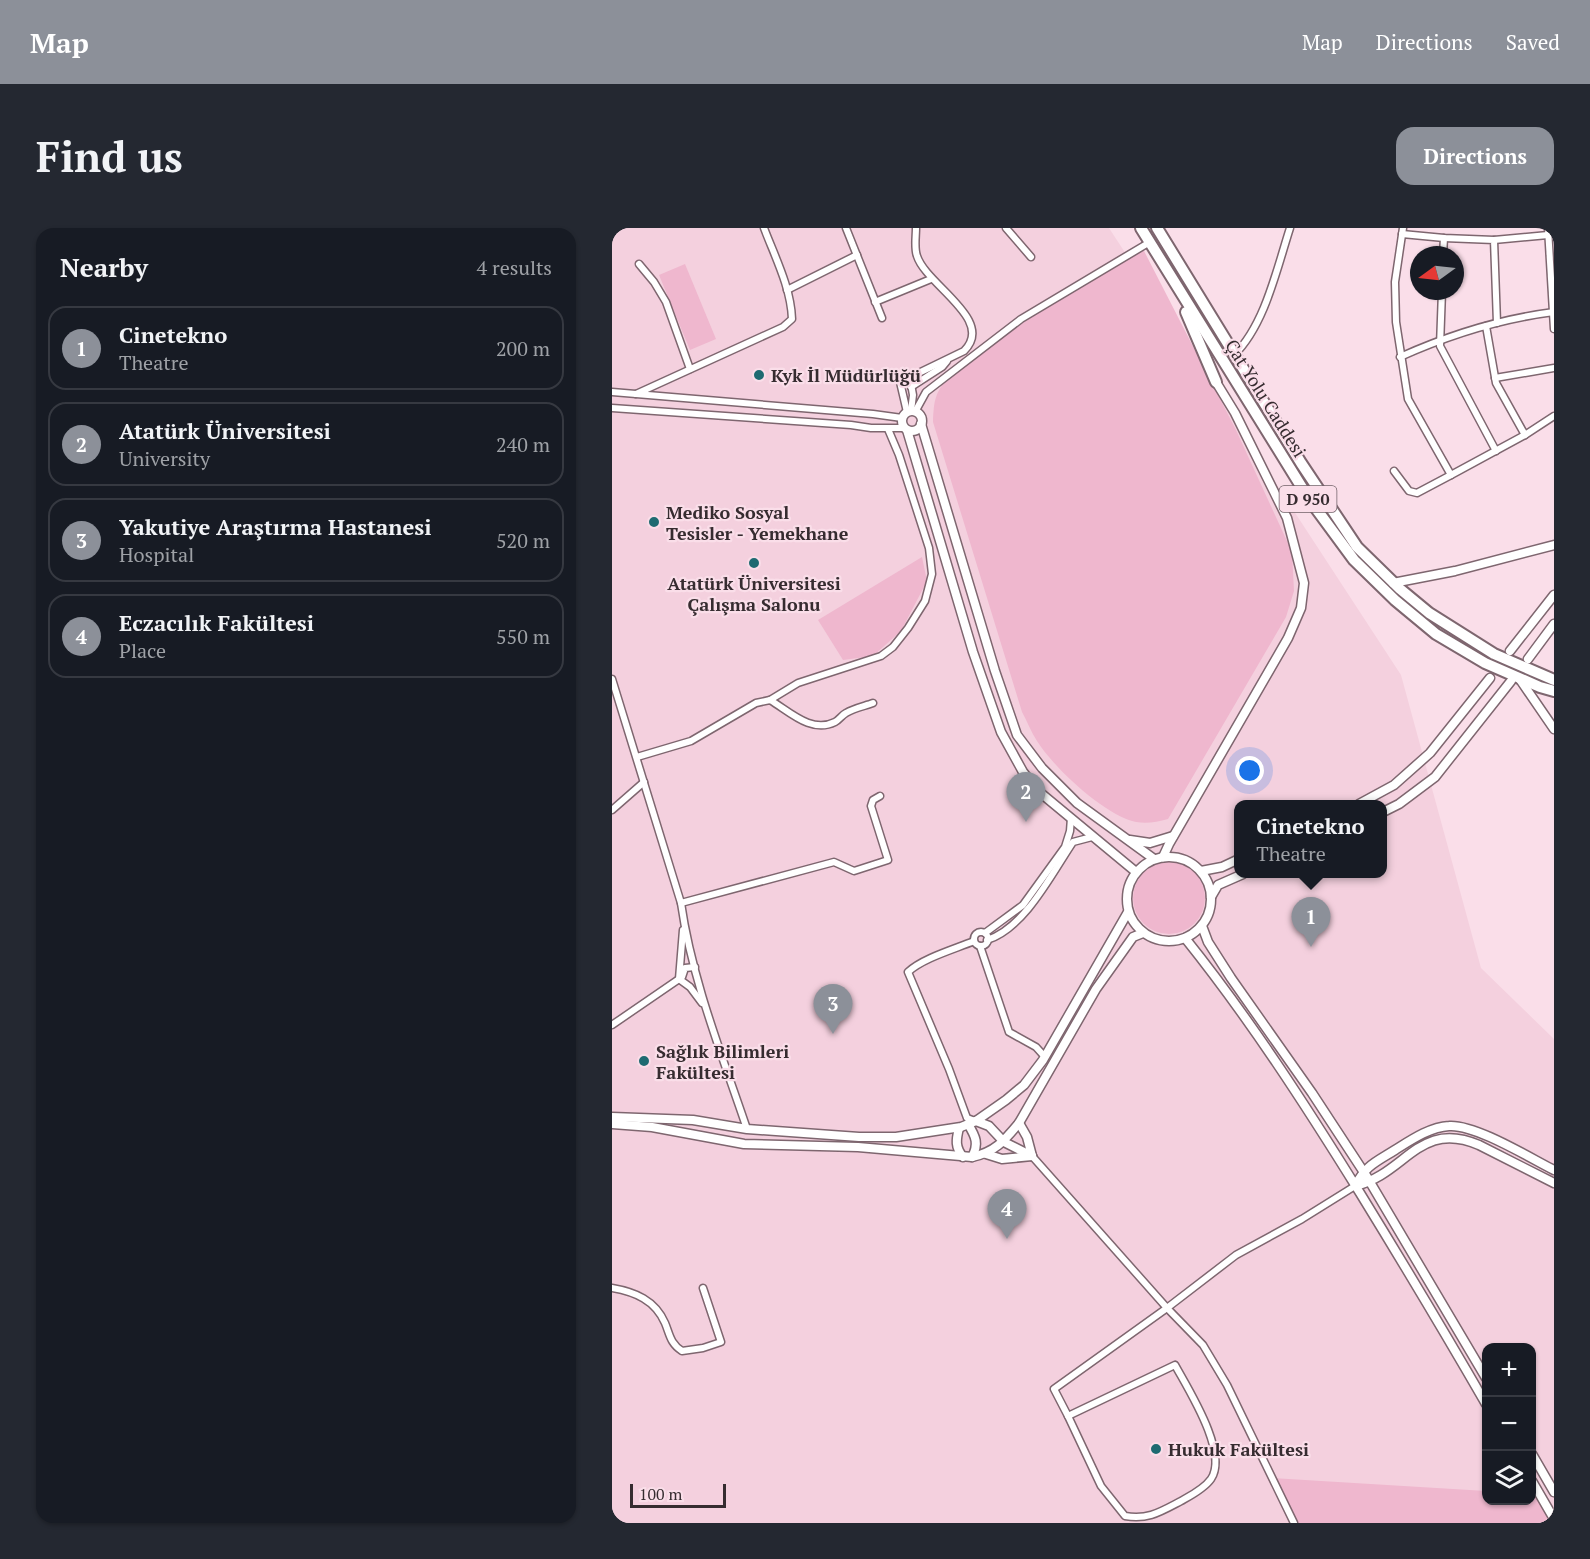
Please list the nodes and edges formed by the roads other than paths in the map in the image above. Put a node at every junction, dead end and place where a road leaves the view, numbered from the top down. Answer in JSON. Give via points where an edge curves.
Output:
{"nodes":[{"id":1,"x":764,"y":228,"type":"edge"},
{"id":2,"x":846,"y":228,"type":"edge"},
{"id":3,"x":916,"y":228,"type":"edge"},
{"id":4,"x":1006,"y":228,"type":"edge"},
{"id":5,"x":1141,"y":228,"type":"edge"},
{"id":6,"x":1157,"y":228,"type":"edge"},
{"id":7,"x":1290,"y":228,"type":"edge"},
{"id":8,"x":1403,"y":231,"type":"edge"},
{"id":9,"x":1548,"y":232,"type":"edge"},
{"id":10,"x":1444,"y":238,"type":"junction"},
{"id":11,"x":1494,"y":240,"type":"junction"},
{"id":12,"x":1150,"y":242,"type":"junction"},
{"id":13,"x":1444,"y":246,"type":"edge"},
{"id":14,"x":857,"y":255,"type":"junction"},
{"id":15,"x":1031,"y":256,"type":"dead end"},
{"id":16,"x":639,"y":264,"type":"dead end"},
{"id":17,"x":931,"y":279,"type":"junction"},
{"id":18,"x":1174,"y":284,"type":"junction"},
{"id":19,"x":787,"y":290,"type":"junction"},
{"id":20,"x":1442,"y":300,"type":"edge"},
{"id":21,"x":875,"y":302,"type":"junction"},
{"id":22,"x":1554,"y":312,"type":"edge"},
{"id":23,"x":882,"y":318,"type":"dead end"},
{"id":24,"x":1497,"y":323,"type":"junction"},
{"id":25,"x":1486,"y":326,"type":"junction"},
{"id":26,"x":1554,"y":329,"type":"edge"},
{"id":27,"x":1440,"y":339,"type":"junction"},
{"id":28,"x":1234,"y":355,"type":"junction"},
{"id":29,"x":1400,"y":357,"type":"junction"},
{"id":30,"x":949,"y":358,"type":"junction"},
{"id":31,"x":1554,"y":368,"type":"edge"},
{"id":32,"x":690,"y":369,"type":"junction"},
{"id":33,"x":909,"y":378,"type":"junction"},
{"id":34,"x":1495,"y":378,"type":"junction"},
{"id":35,"x":1216,"y":382,"type":"joint"},
{"id":36,"x":911,"y":387,"type":"junction"},
{"id":37,"x":612,"y":392,"type":"edge"},
{"id":38,"x":636,"y":394,"type":"junction"},
{"id":39,"x":707,"y":400,"type":"junction"},
{"id":40,"x":612,"y":408,"type":"edge"},
{"id":41,"x":812,"y":409,"type":"junction"},
{"id":42,"x":909,"y":414,"type":"junction"},
{"id":43,"x":706,"y":415,"type":"junction"},
{"id":44,"x":1554,"y":416,"type":"edge"},
{"id":45,"x":812,"y":422,"type":"junction"},
{"id":46,"x":921,"y":424,"type":"junction"},
{"id":47,"x":888,"y":429,"type":"junction"},
{"id":48,"x":906,"y":429,"type":"junction"},
{"id":49,"x":1525,"y":435,"type":"junction"},
{"id":50,"x":1496,"y":451,"type":"junction"},
{"id":51,"x":1394,"y":471,"type":"dead end"},
{"id":52,"x":1451,"y":475,"type":"junction"},
{"id":53,"x":1554,"y":545,"type":"edge"},
{"id":54,"x":1393,"y":583,"type":"junction"},
{"id":55,"x":1554,"y":596,"type":"edge"},
{"id":56,"x":1554,"y":624,"type":"edge"},
{"id":57,"x":1510,"y":651,"type":"dead end"},
{"id":58,"x":1528,"y":659,"type":"dead end"},
{"id":59,"x":1490,"y":678,"type":"dead end"},
{"id":60,"x":612,"y":679,"type":"edge"},
{"id":61,"x":1515,"y":679,"type":"junction"},
{"id":62,"x":1553,"y":680,"type":"edge"},
{"id":63,"x":1554,"y":691,"type":"edge"},
{"id":64,"x":770,"y":700,"type":"junction"},
{"id":65,"x":873,"y":703,"type":"dead end"},
{"id":66,"x":1554,"y":729,"type":"edge"},
{"id":67,"x":637,"y":757,"type":"junction"},
{"id":68,"x":644,"y":782,"type":"junction"},
{"id":69,"x":880,"y":796,"type":"dead end"},
{"id":70,"x":1366,"y":800,"type":"edge"},
{"id":71,"x":612,"y":810,"type":"edge"},
{"id":72,"x":1387,"y":810,"type":"edge"},
{"id":73,"x":1071,"y":818,"type":"junction"},
{"id":74,"x":1173,"y":836,"type":"junction"},
{"id":75,"x":1092,"y":837,"type":"junction"},
{"id":76,"x":1127,"y":840,"type":"junction"},
{"id":77,"x":1158,"y":858,"type":"junction"},
{"id":78,"x":1234,"y":861,"type":"edge"},
{"id":79,"x":1136,"y":872,"type":"junction"},
{"id":80,"x":1201,"y":872,"type":"junction"},
{"id":81,"x":1234,"y":877,"type":"edge"},
{"id":82,"x":1211,"y":898,"type":"junction"},
{"id":83,"x":681,"y":903,"type":"junction"},
{"id":84,"x":1128,"y":912,"type":"junction"},
{"id":85,"x":684,"y":924,"type":"junction"},
{"id":86,"x":1202,"y":926,"type":"junction"},
{"id":87,"x":1143,"y":933,"type":"junction"},
{"id":88,"x":986,"y":937,"type":"junction"},
{"id":89,"x":1185,"y":938,"type":"junction"},
{"id":90,"x":977,"y":943,"type":"junction"},
{"id":91,"x":696,"y":969,"type":"junction"},
{"id":92,"x":680,"y":978,"type":"junction"},
{"id":93,"x":706,"y":1008,"type":"junction"},
{"id":94,"x":612,"y":1025,"type":"edge"},
{"id":95,"x":1045,"y":1057,"type":"junction"},
{"id":96,"x":612,"y":1117,"type":"edge"},
{"id":97,"x":970,"y":1121,"type":"junction"},
{"id":98,"x":1019,"y":1123,"type":"junction"},
{"id":99,"x":612,"y":1124,"type":"edge"},
{"id":100,"x":959,"y":1128,"type":"junction"},
{"id":101,"x":747,"y":1129,"type":"junction"},
{"id":102,"x":1004,"y":1142,"type":"junction"},
{"id":103,"x":986,"y":1154,"type":"junction"},
{"id":104,"x":1032,"y":1156,"type":"junction"},
{"id":105,"x":968,"y":1157,"type":"junction"},
{"id":106,"x":1554,"y":1170,"type":"edge"},
{"id":107,"x":1363,"y":1171,"type":"junction"},
{"id":108,"x":1370,"y":1182,"type":"junction"},
{"id":109,"x":1554,"y":1183,"type":"edge"},
{"id":110,"x":1355,"y":1186,"type":"junction"},
{"id":111,"x":612,"y":1288,"type":"edge"},
{"id":112,"x":703,"y":1288,"type":"dead end"},
{"id":113,"x":1167,"y":1308,"type":"junction"},
{"id":114,"x":1482,"y":1371,"type":"edge"},
{"id":115,"x":1482,"y":1397,"type":"edge"},
{"id":116,"x":1068,"y":1416,"type":"junction"},
{"id":117,"x":1536,"y":1461,"type":"edge"},
{"id":118,"x":1536,"y":1488,"type":"edge"},
{"id":119,"x":1554,"y":1492,"type":"edge"},
{"id":120,"x":1554,"y":1519,"type":"edge"},
{"id":121,"x":1294,"y":1523,"type":"edge"}],
"edges":[{"from":1,"to":19,"type":"street"},
{"from":2,"to":14,"type":"street"},
{"from":3,"to":17,"type":"street","via":[[916,256]]},
{"from":4,"to":15,"type":"street"},
{"from":5,"to":12,"type":"highway","name":"Çat Yolu Caddesi","number":"D 950"},
{"from":6,"to":28,"type":"highway","name":"Çat Yolu Caddesi","number":"D 950"},
{"from":7,"to":28,"type":"street","via":[[1256,325]]},
{"from":8,"to":10,"type":"street"},
{"from":8,"to":29,"type":"street","via":[[1395,282]]},
{"from":9,"to":11,"type":"street"},
{"from":9,"to":22,"type":"street"},
{"from":10,"to":11,"type":"street"},
{"from":10,"to":13,"type":"street"},
{"from":11,"to":24,"type":"street"},
{"from":12,"to":18,"type":"highway","name":"Çat Yolu Caddesi","number":"D 950"},
{"from":12,"to":42,"type":"street","via":[[1021,319],[926,392]]},
{"from":14,"to":19,"type":"street"},
{"from":14,"to":21,"type":"street"},
{"from":16,"to":32,"type":"street","via":[[666,302]]},
{"from":17,"to":21,"type":"street"},
{"from":17,"to":30,"type":"street","via":[[970,321],[973,336],[968,348]]},
{"from":18,"to":35,"type":"highway"},
{"from":18,"to":61,"type":"highway","name":"Çat Yolu Caddesi","number":"D 950","via":[[1309,499],[1354,560],[1437,634]]},
{"from":19,"to":32,"type":"street","via":[[792,308],[789,324]]},
{"from":20,"to":27,"type":"street"},
{"from":21,"to":23,"type":"street"},
{"from":22,"to":24,"type":"street"},
{"from":22,"to":26,"type":"street"},
{"from":24,"to":25,"type":"street"},
{"from":25,"to":27,"type":"street"},
{"from":25,"to":34,"type":"street"},
{"from":27,"to":29,"type":"street"},
{"from":27,"to":50,"type":"street","via":[[1441,349]]},
{"from":28,"to":54,"type":"highway","name":"Çat Yolu Caddesi","number":"D 950","via":[[1357,547]]},
{"from":29,"to":52,"type":"street","via":[[1410,404]]},
{"from":30,"to":33,"type":"street"},
{"from":30,"to":36,"type":"street"},
{"from":31,"to":34,"type":"street"},
{"from":32,"to":38,"type":"street"},
{"from":33,"to":36,"type":"street"},
{"from":33,"to":42,"type":"street","via":[[900,382]]},
{"from":34,"to":49,"type":"street"},
{"from":35,"to":74,"type":"main road","via":[[1287,518],[1304,583],[1301,609],[1288,638]]},
{"from":36,"to":42,"type":"street"},
{"from":37,"to":38,"type":"street"},
{"from":38,"to":39,"type":"street"},
{"from":39,"to":41,"type":"street"},
{"from":39,"to":43,"type":"street"},
{"from":40,"to":43,"type":"street"},
{"from":41,"to":42,"type":"street"},
{"from":41,"to":45,"type":"street"},
{"from":42,"to":46,"type":"main road","via":[[920,416]]},
{"from":42,"to":48,"type":"main road","via":[[902,424]]},
{"from":43,"to":45,"type":"street"},
{"from":44,"to":49,"type":"street"},
{"from":45,"to":47,"type":"street"},
{"from":46,"to":48,"type":"main road","via":[[915,431]]},
{"from":46,"to":76,"type":"main road","via":[[1017,735],[1042,768],[1077,803]]},
{"from":47,"to":48,"type":"street"},
{"from":47,"to":64,"type":"street","via":[[929,548],[932,574],[925,601],[893,647],[881,656],[798,683]]},
{"from":48,"to":73,"type":"main road","via":[[1001,732],[1037,790]]},
{"from":49,"to":50,"type":"street"},
{"from":50,"to":52,"type":"street"},
{"from":51,"to":52,"type":"street","via":[[1409,490],[1417,493]]},
{"from":53,"to":54,"type":"main road"},
{"from":54,"to":62,"type":"highway","name":"Çat Yolu Caddesi","number":"D 950","via":[[1429,613],[1494,654]]},
{"from":55,"to":57,"type":"main road"},
{"from":56,"to":58,"type":"main road"},
{"from":59,"to":70,"type":"main road","via":[[1430,753],[1394,785]]},
{"from":60,"to":67,"type":"street"},
{"from":61,"to":63,"type":"highway","name":"Çat Yolu Caddesi","number":"D 950"},
{"from":61,"to":66,"type":"main road"},
{"from":61,"to":72,"type":"main road","via":[[1435,777]]},
{"from":64,"to":65,"type":"street","via":[[802,721],[822,725]]},
{"from":64,"to":67,"type":"street","via":[[756,703],[691,741]]},
{"from":67,"to":68,"type":"street"},
{"from":68,"to":71,"type":"street"},
{"from":68,"to":83,"type":"street"},
{"from":69,"to":83,"type":"street","via":[[871,806],[888,860],[854,871],[834,862]]},
{"from":73,"to":75,"type":"main road"},
{"from":73,"to":88,"type":"street","via":[[1065,847],[1023,905]]},
{"from":74,"to":76,"type":"main road","via":[[1150,843]]},
{"from":74,"to":77,"type":"main road"},
{"from":75,"to":79,"type":"main road"},
{"from":75,"to":88,"type":"street","via":[[1073,842],[1019,918],[1007,930]]},
{"from":76,"to":77,"type":"main road"},
{"from":77,"to":79,"type":"main road"},
{"from":77,"to":80,"type":"main road","via":[[1182,859]]},
{"from":78,"to":80,"type":"main road"},
{"from":79,"to":84,"type":"main road","via":[[1126,898]]},
{"from":80,"to":82,"type":"main road"},
{"from":81,"to":82,"type":"main road","via":[[1218,885]]},
{"from":82,"to":86,"type":"main road"},
{"from":83,"to":85,"type":"street"},
{"from":84,"to":87,"type":"main road"},
{"from":84,"to":95,"type":"main road"},
{"from":85,"to":91,"type":"street"},
{"from":85,"to":92,"type":"street"},
{"from":86,"to":89,"type":"main road"},
{"from":86,"to":107,"type":"main road","via":[[1231,978]]},
{"from":87,"to":89,"type":"main road","via":[[1172,942]]},
{"from":87,"to":98,"type":"main road","via":[[1133,937],[1096,989]]},
{"from":88,"to":90,"type":"street","via":[[985,944]]},
{"from":88,"to":90,"type":"street","via":[[978,933],[974,936]]},
{"from":89,"to":110,"type":"main road","via":[[1287,1078]]},
{"from":90,"to":95,"type":"street","via":[[1009,1032],[1036,1047]]},
{"from":90,"to":97,"type":"street","via":[[908,972]]},
{"from":91,"to":92,"type":"street","via":[[691,978]]},
{"from":91,"to":92,"type":"street","via":[[685,968]]},
{"from":91,"to":93,"type":"street"},
{"from":92,"to":93,"type":"street"},
{"from":92,"to":94,"type":"street"},
{"from":93,"to":101,"type":"street"},
{"from":95,"to":97,"type":"main road","via":[[1024,1085]]},
{"from":96,"to":101,"type":"main road","via":[[693,1120]]},
{"from":97,"to":100,"type":"main road"},
{"from":97,"to":102,"type":"main road","via":[[989,1126]]},
{"from":97,"to":105,"type":"main road","via":[[978,1146]]},
{"from":98,"to":102,"type":"main road"},
{"from":98,"to":104,"type":"main road"},
{"from":99,"to":105,"type":"main road","via":[[652,1127],[744,1144],[921,1151]]},
{"from":100,"to":101,"type":"main road","via":[[896,1137]]},
{"from":100,"to":105,"type":"main road","via":[[957,1149]]},
{"from":102,"to":103,"type":"main road"},
{"from":102,"to":104,"type":"main road"},
{"from":103,"to":104,"type":"main road","via":[[1002,1159]]},
{"from":103,"to":105,"type":"main road"},
{"from":104,"to":113,"type":"street"},
{"from":106,"to":107,"type":"main road","via":[[1472,1130],[1450,1126],[1426,1132]]},
{"from":107,"to":108,"type":"main road"},
{"from":107,"to":110,"type":"main road"},
{"from":108,"to":109,"type":"main road","via":[[1422,1145],[1448,1136],[1466,1139]]},
{"from":108,"to":110,"type":"main road"},
{"from":108,"to":114,"type":"main road"},
{"from":110,"to":113,"type":"street","via":[[1236,1255]]},
{"from":110,"to":115,"type":"main road"},
{"from":111,"to":112,"type":"street","via":[[644,1297],[655,1306],[674,1346],[682,1351],[721,1342]]},
{"from":113,"to":116,"type":"street","via":[[1054,1389]]},
{"from":113,"to":121,"type":"street","via":[[1203,1346],[1227,1385]]},
{"from":116,"to":116,"type":"street","via":[[1101,1486],[1125,1516],[1140,1519],[1159,1513],[1212,1479],[1217,1454],[1196,1402],[1175,1365]]},
{"from":117,"to":119,"type":"main road"},
{"from":118,"to":120,"type":"main road"}]}
